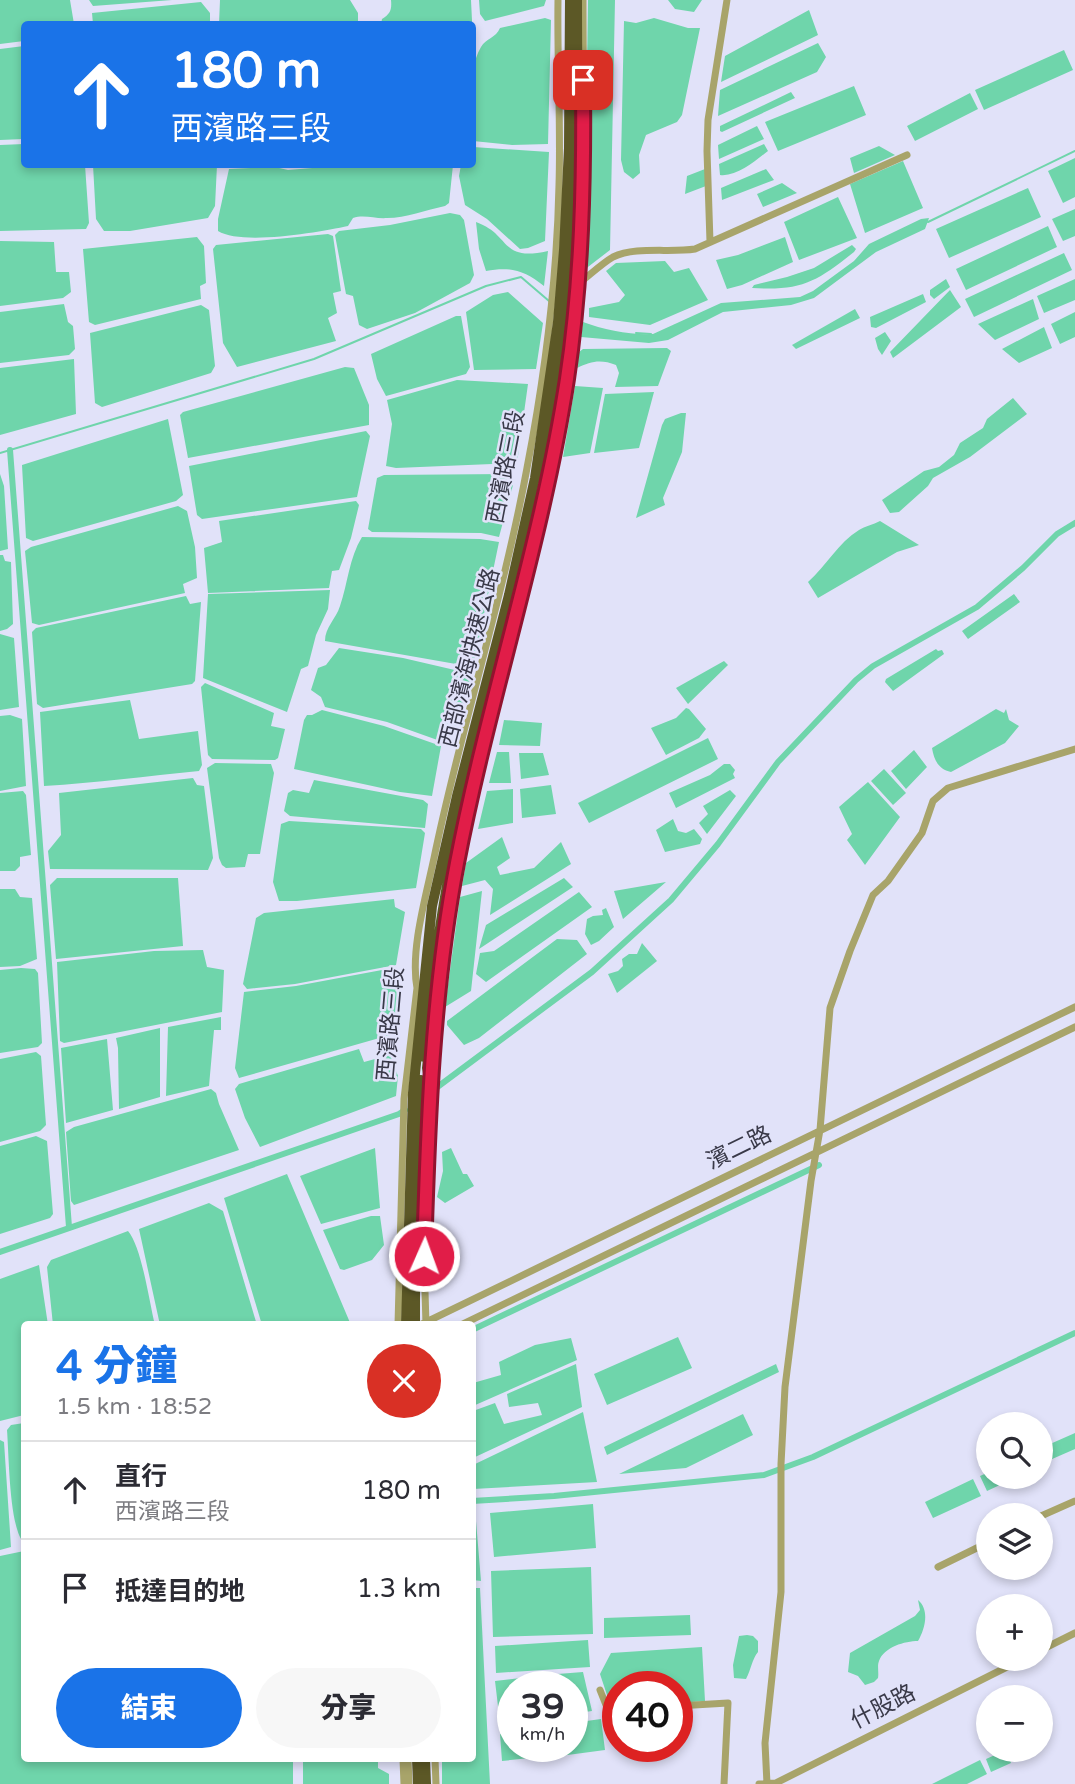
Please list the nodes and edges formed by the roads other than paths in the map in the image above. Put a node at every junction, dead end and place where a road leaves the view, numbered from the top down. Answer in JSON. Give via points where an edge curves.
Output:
{"nodes":[{"id":1,"x":558,"y":0,"type":"edge"},
{"id":2,"x":570,"y":0,"type":"edge"},
{"id":3,"x":577,"y":0,"type":"edge"},
{"id":4,"x":583,"y":0,"type":"edge"},
{"id":5,"x":727,"y":0,"type":"edge"},
{"id":6,"x":907,"y":155,"type":"dead end"},
{"id":7,"x":710,"y":242,"type":"junction"},
{"id":8,"x":578,"y":284,"type":"junction"},
{"id":9,"x":564,"y":305,"type":"junction"},
{"id":10,"x":561,"y":325,"type":"junction"},
{"id":11,"x":1075,"y":749,"type":"edge"},
{"id":12,"x":432,"y":906,"type":"junction"},
{"id":13,"x":417,"y":988,"type":"junction"},
{"id":14,"x":1075,"y":1007,"type":"edge"},
{"id":15,"x":1075,"y":1027,"type":"edge"},
{"id":16,"x":417,"y":1091,"type":"junction"},
{"id":17,"x":416,"y":1118,"type":"junction"},
{"id":18,"x":820,"y":1130,"type":"junction"},
{"id":19,"x":817,"y":1152,"type":"junction"},
{"id":20,"x":411,"y":1242,"type":"junction"},
{"id":21,"x":398,"y":1321,"type":"edge"},
{"id":22,"x":405,"y":1321,"type":"edge"},
{"id":23,"x":422,"y":1321,"type":"edge"},
{"id":24,"x":422,"y":1321,"type":"edge"},
{"id":25,"x":428,"y":1321,"type":"edge"},
{"id":26,"x":469,"y":1321,"type":"edge"},
{"id":27,"x":1075,"y":1501,"type":"edge"},
{"id":28,"x":1053,"y":1511,"type":"edge"},
{"id":29,"x":976,"y":1548,"type":"edge"},
{"id":30,"x":938,"y":1567,"type":"dead end"},
{"id":31,"x":1075,"y":1633,"type":"edge"},
{"id":32,"x":1053,"y":1644,"type":"edge"},
{"id":33,"x":999,"y":1671,"type":"edge"},
{"id":34,"x":600,"y":1690,"type":"dead end"},
{"id":35,"x":602,"y":1695,"type":"edge"},
{"id":36,"x":693,"y":1705,"type":"edge"},
{"id":37,"x":403,"y":1762,"type":"edge"},
{"id":38,"x":408,"y":1762,"type":"edge"},
{"id":39,"x":417,"y":1762,"type":"edge"},
{"id":40,"x":425,"y":1762,"type":"edge"},
{"id":41,"x":435,"y":1762,"type":"edge"},
{"id":42,"x":406,"y":1784,"type":"edge"},
{"id":43,"x":418,"y":1784,"type":"edge"},
{"id":44,"x":426,"y":1784,"type":"edge"},
{"id":45,"x":436,"y":1784,"type":"edge"},
{"id":46,"x":724,"y":1784,"type":"edge"},
{"id":47,"x":764,"y":1784,"type":"edge"}],
"edges":[{"from":1,"to":9,"type":"street","name":"西濱路三段"},
{"from":2,"to":9,"type":"highway","name":"西部濱海快速公路"},
{"from":3,"to":9,"type":"highway","name":"西部濱海快速公路","via":[[577,165]]},
{"from":4,"to":8,"type":"street","name":"西濱路三段","via":[[584,186]]},
{"from":5,"to":7,"type":"street","via":[[708,120]]},
{"from":6,"to":7,"type":"street"},
{"from":7,"to":8,"type":"street","via":[[695,249],[619,255]]},
{"from":8,"to":9,"type":"street","name":"西濱路三段"},
{"from":9,"to":10,"type":"highway","name":"西部濱海快速公路"},
{"from":9,"to":10,"type":"street","name":"西濱路三段"},
{"from":10,"to":12,"type":"highway","name":"西部濱海快速公路","via":[[535,478]]},
{"from":10,"to":13,"type":"street","name":"西濱路三段","via":[[446,800],[415,974]]},
{"from":10,"to":16,"type":"highway","name":"西部濱海快速公路","via":[[553,418],[530,541],[463,807],[436,949],[426,1068]]},
{"from":10,"to":16,"type":"street","name":"西濱路三段","via":[[566,382],[530,562],[457,862]]},
{"from":11,"to":18,"type":"street","via":[[948,788],[933,801],[922,833],[873,895],[839,980],[830,1009]]},
{"from":12,"to":13,"type":"highway"},
{"from":12,"to":16,"type":"highway","name":"西部濱海快速公路"},
{"from":13,"to":16,"type":"street","name":"西濱路三段"},
{"from":14,"to":18,"type":"street","name":"濱二路"},
{"from":15,"to":19,"type":"street","name":"濱二路"},
{"from":16,"to":17,"type":"highway","name":"西部濱海快速公路"},
{"from":16,"to":17,"type":"street"},
{"from":17,"to":20,"type":"highway","name":"西部濱海快速公路"},
{"from":17,"to":21,"type":"street"},
{"from":17,"to":23,"type":"street","via":[[424,1256]]},
{"from":18,"to":19,"type":"street"},
{"from":18,"to":25,"type":"street","name":"濱二路"},
{"from":19,"to":26,"type":"street","name":"濱二路"},
{"from":19,"to":47,"type":"street","via":[[786,1375],[781,1592]]},
{"from":20,"to":22,"type":"highway","name":"西部濱海快速公路"},
{"from":20,"to":24,"type":"highway","name":"西部濱海快速公路"},
{"from":27,"to":28,"type":"street"},
{"from":29,"to":30,"type":"street"},
{"from":31,"to":32,"type":"street"},
{"from":33,"to":47,"type":"street","name":"什股路","via":[[776,1783]]},
{"from":34,"to":35,"type":"street"},
{"from":36,"to":46,"type":"street","via":[[728,1703]]},
{"from":37,"to":42,"type":"street"},
{"from":38,"to":42,"type":"street"},
{"from":39,"to":43,"type":"highway"},
{"from":40,"to":44,"type":"highway"},
{"from":41,"to":45,"type":"street"}]}
